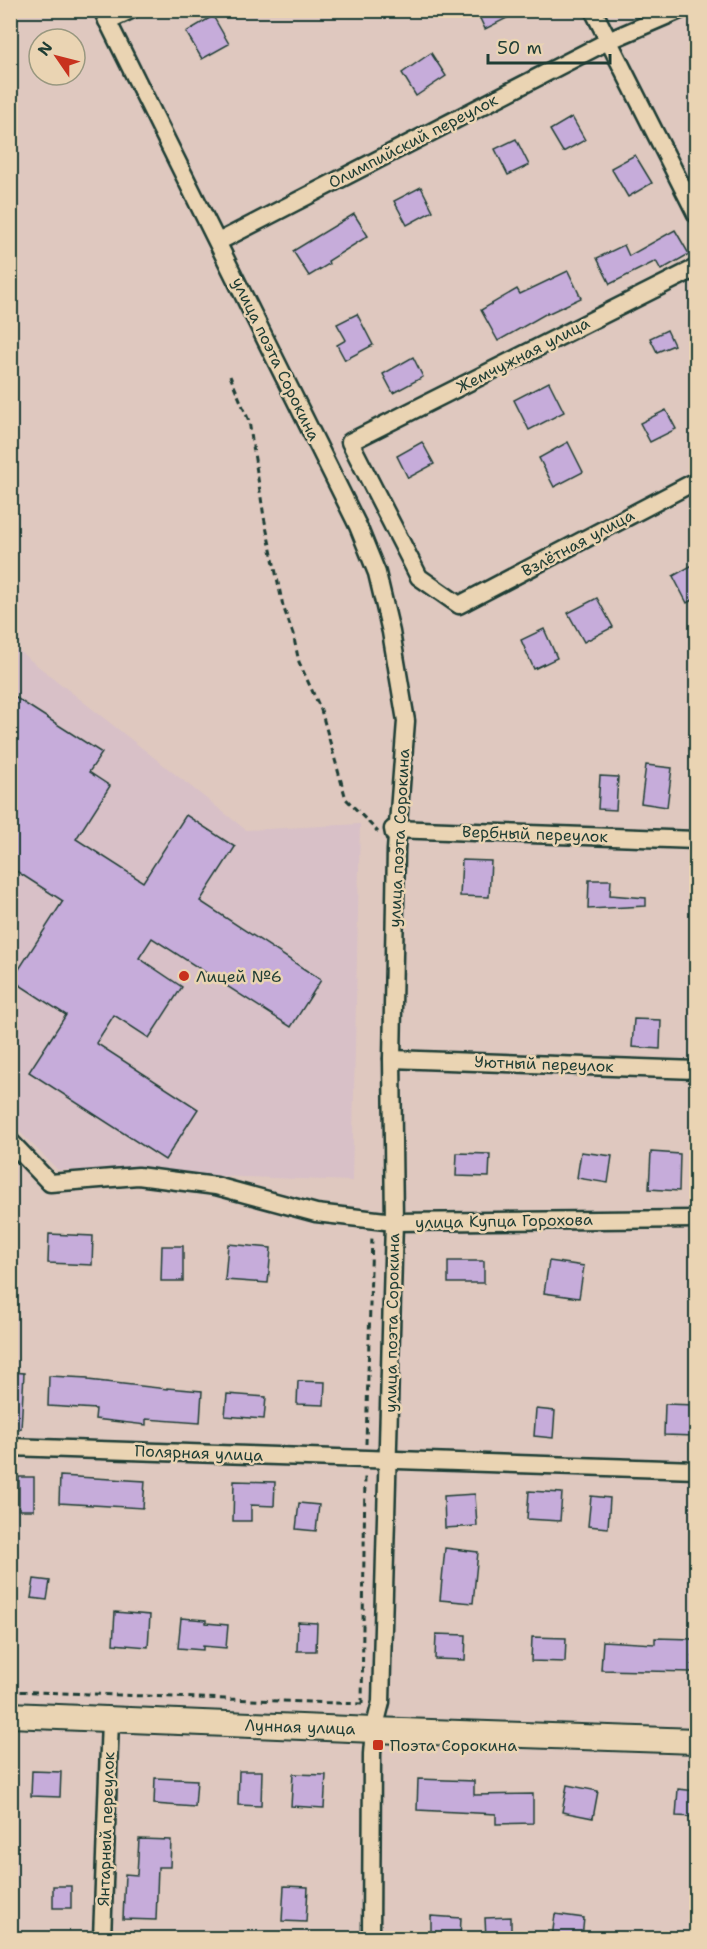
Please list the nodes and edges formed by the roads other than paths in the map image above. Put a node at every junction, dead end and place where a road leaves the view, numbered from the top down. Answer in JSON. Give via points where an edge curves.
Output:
{"nodes":[{"id":1,"x":131,"y":10,"type":"edge"},
{"id":2,"x":593,"y":10,"type":"edge"},
{"id":3,"x":680,"y":10,"type":"edge"},
{"id":4,"x":105,"y":16,"type":"edge"},
{"id":5,"x":608,"y":41,"type":"junction"},
{"id":6,"x":696,"y":214,"type":"edge"},
{"id":7,"x":218,"y":242,"type":"junction"},
{"id":8,"x":696,"y":268,"type":"edge"},
{"id":9,"x":696,"y":481,"type":"edge"},
{"id":10,"x":459,"y":605,"type":"joint"},
{"id":11,"x":696,"y":840,"type":"edge"},
{"id":12,"x":396,"y":850,"type":"junction"},
{"id":13,"x":392,"y":1059,"type":"junction"},
{"id":14,"x":696,"y":1070,"type":"edge"},
{"id":15,"x":10,"y":1141,"type":"edge"},
{"id":16,"x":696,"y":1219,"type":"edge"},
{"id":17,"x":394,"y":1222,"type":"junction"},
{"id":18,"x":10,"y":1447,"type":"edge"},
{"id":19,"x":388,"y":1459,"type":"junction"},
{"id":20,"x":696,"y":1470,"type":"edge"},
{"id":21,"x":10,"y":1715,"type":"edge"},
{"id":22,"x":110,"y":1720,"type":"junction"},
{"id":23,"x":374,"y":1730,"type":"junction"},
{"id":24,"x":696,"y":1741,"type":"edge"},
{"id":25,"x":102,"y":1938,"type":"edge"},
{"id":26,"x":370,"y":1938,"type":"edge"}],
"edges":[{"from":1,"to":4,"type":"street"},
{"from":2,"to":5,"type":"street"},
{"from":3,"to":5,"type":"street","name":"Олимпийский переулок"},
{"from":4,"to":7,"type":"street","name":"улица поэта Сорокина"},
{"from":5,"to":6,"type":"street"},
{"from":5,"to":7,"type":"street","name":"Олимпийский переулок"},
{"from":7,"to":12,"type":"street","name":"улица поэта Сорокина","via":[[358,526],[377,573],[406,722]]},
{"from":8,"to":10,"type":"street","name":"Жемчужная улица","via":[[350,442],[419,577]]},
{"from":9,"to":10,"type":"street","name":"Взлётная улица"},
{"from":11,"to":12,"type":"street","name":"Вербный переулок","via":[[393,829]]},
{"from":12,"to":13,"type":"street","name":"улица поэта Сорокина"},
{"from":13,"to":14,"type":"street","name":"Уютный переулок"},
{"from":13,"to":17,"type":"street","name":"улица поэта Сорокина"},
{"from":15,"to":17,"type":"street","name":"улица Купца Горохова","via":[[50,1183],[138,1176],[216,1186],[316,1213]]},
{"from":16,"to":17,"type":"street","name":"улица Купца Горохова"},
{"from":17,"to":19,"type":"street","name":"улица поэта Сорокина"},
{"from":18,"to":19,"type":"street","name":"Полярная улица"},
{"from":19,"to":20,"type":"street","name":"Полярная улица"},
{"from":19,"to":23,"type":"street","name":"улица поэта Сорокина","via":[[381,1702]]},
{"from":21,"to":22,"type":"street","name":"Лунная улица"},
{"from":22,"to":23,"type":"street","name":"Лунная улица"},
{"from":22,"to":25,"type":"street","name":"Янтарный переулок"},
{"from":23,"to":24,"type":"street","name":"Лунная улица"},
{"from":23,"to":26,"type":"street","name":"улица поэта Сорокина"}]}
